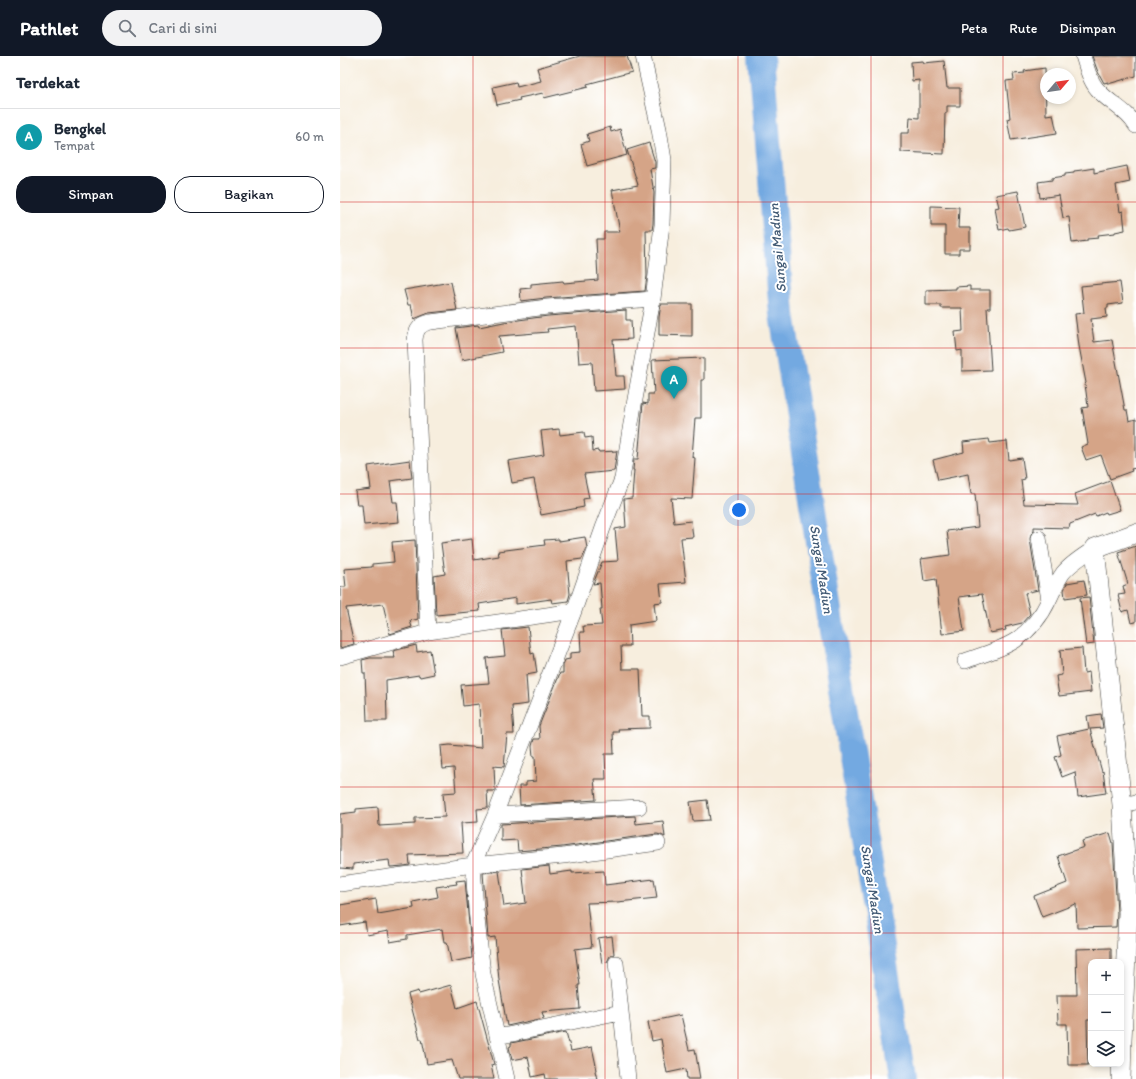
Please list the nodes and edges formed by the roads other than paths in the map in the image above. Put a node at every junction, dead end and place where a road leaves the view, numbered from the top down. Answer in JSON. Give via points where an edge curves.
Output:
{"nodes":[{"id":1,"x":643,"y":56,"type":"edge"},
{"id":2,"x":1083,"y":56,"type":"edge"},
{"id":3,"x":1136,"y":126,"type":"edge"},
{"id":4,"x":653,"y":299,"type":"junction"},
{"id":5,"x":1136,"y":533,"type":"edge"},
{"id":6,"x":1039,"y":538,"type":"dead end"},
{"id":7,"x":1095,"y":548,"type":"junction"},
{"id":8,"x":1049,"y":601,"type":"junction"},
{"id":9,"x":574,"y":611,"type":"junction"},
{"id":10,"x":428,"y":632,"type":"junction"},
{"id":11,"x":340,"y":657,"type":"edge"},
{"id":12,"x":965,"y":661,"type":"dead end"},
{"id":13,"x":1129,"y":803,"type":"edge"},
{"id":14,"x":639,"y":807,"type":"dead end"},
{"id":15,"x":495,"y":815,"type":"junction"},
{"id":16,"x":658,"y":843,"type":"dead end"},
{"id":17,"x":473,"y":865,"type":"junction"},
{"id":18,"x":340,"y":884,"type":"edge"},
{"id":19,"x":616,"y":963,"type":"dead end"},
{"id":20,"x":621,"y":1012,"type":"junction"},
{"id":21,"x":497,"y":1037,"type":"junction"},
{"id":22,"x":506,"y":1079,"type":"edge"},
{"id":23,"x":628,"y":1079,"type":"edge"},
{"id":24,"x":1121,"y":1079,"type":"edge"}],
"edges":[{"from":1,"to":4,"type":"street","via":[[664,160],[662,225]]},
{"from":2,"to":3,"type":"street","via":[[1088,73],[1099,92],[1132,119]]},
{"from":4,"to":9,"type":"street","via":[[622,480]]},
{"from":4,"to":10,"type":"street","via":[[547,307],[431,322],[419,327],[415,340]]},
{"from":5,"to":7,"type":"street"},
{"from":6,"to":8,"type":"street"},
{"from":7,"to":8,"type":"street","via":[[1064,572]]},
{"from":7,"to":13,"type":"street"},
{"from":8,"to":12,"type":"street","via":[[1028,629],[1015,640]]},
{"from":9,"to":10,"type":"street"},
{"from":9,"to":15,"type":"street"},
{"from":10,"to":11,"type":"street"},
{"from":13,"to":24,"type":"street","via":[[1128,913]]},
{"from":14,"to":15,"type":"street"},
{"from":15,"to":17,"type":"street"},
{"from":16,"to":17,"type":"street"},
{"from":17,"to":18,"type":"street"},
{"from":17,"to":21,"type":"street","via":[[483,974]]},
{"from":19,"to":20,"type":"street"},
{"from":20,"to":21,"type":"street"},
{"from":20,"to":23,"type":"street"},
{"from":21,"to":22,"type":"street"}]}
